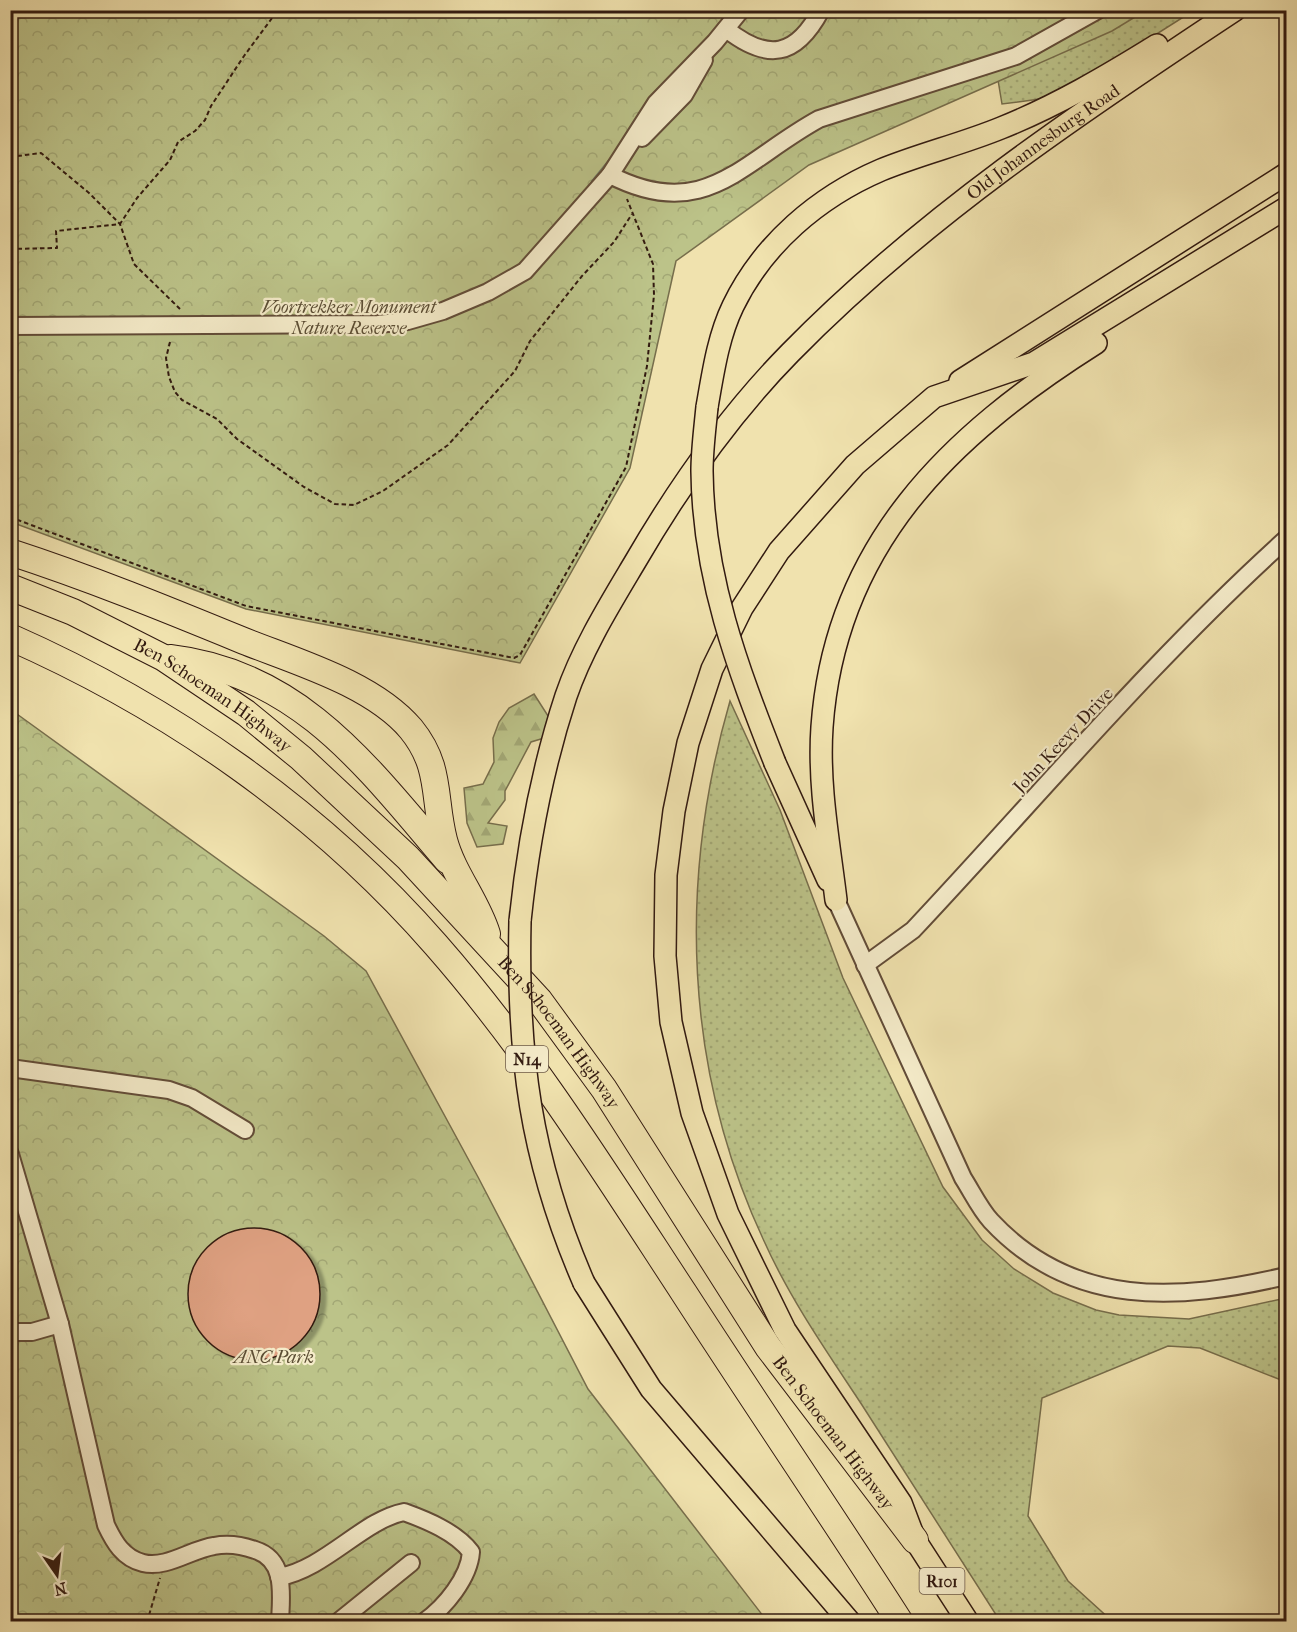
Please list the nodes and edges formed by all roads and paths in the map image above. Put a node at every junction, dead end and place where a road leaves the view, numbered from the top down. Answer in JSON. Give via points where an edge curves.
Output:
{"nodes":[{"id":1,"x":278,"y":10,"type":"edge"},
{"id":2,"x":741,"y":10,"type":"edge"},
{"id":3,"x":821,"y":10,"type":"edge"},
{"id":4,"x":1098,"y":10,"type":"edge"},
{"id":5,"x":1213,"y":10,"type":"edge"},
{"id":6,"x":1235,"y":10,"type":"edge"},
{"id":7,"x":726,"y":29,"type":"junction"},
{"id":8,"x":10,"y":157,"type":"edge"},
{"id":9,"x":1287,"y":174,"type":"edge"},
{"id":10,"x":610,"y":175,"type":"junction"},
{"id":11,"x":632,"y":186,"type":"junction"},
{"id":12,"x":1287,"y":208,"type":"edge"},
{"id":13,"x":632,"y":214,"type":"junction"},
{"id":14,"x":1287,"y":220,"type":"edge"},
{"id":15,"x":120,"y":224,"type":"junction"},
{"id":16,"x":10,"y":249,"type":"edge"},
{"id":17,"x":10,"y":326,"type":"edge"},
{"id":18,"x":179,"y":327,"type":"junction"},
{"id":19,"x":934,"y":397,"type":"junction"},
{"id":20,"x":10,"y":517,"type":"edge"},
{"id":21,"x":1287,"y":539,"type":"edge"},
{"id":22,"x":10,"y":552,"type":"edge"},
{"id":23,"x":10,"y":587,"type":"edge"},
{"id":24,"x":10,"y":637,"type":"edge"},
{"id":25,"x":164,"y":658,"type":"junction"},
{"id":26,"x":455,"y":870,"type":"junction"},
{"id":27,"x":836,"y":900,"type":"junction"},
{"id":28,"x":490,"y":945,"type":"junction"},
{"id":29,"x":865,"y":964,"type":"junction"},
{"id":30,"x":10,"y":1068,"type":"edge"},
{"id":31,"x":245,"y":1130,"type":"dead end"},
{"id":32,"x":10,"y":1154,"type":"edge"},
{"id":33,"x":1287,"y":1276,"type":"edge"},
{"id":34,"x":60,"y":1324,"type":"junction"},
{"id":35,"x":10,"y":1332,"type":"edge"},
{"id":36,"x":915,"y":1540,"type":"junction"},
{"id":37,"x":158,"y":1563,"type":"junction"},
{"id":38,"x":411,"y":1563,"type":"dead end"},
{"id":39,"x":279,"y":1577,"type":"junction"},
{"id":40,"x":147,"y":1622,"type":"edge"},
{"id":41,"x":279,"y":1622,"type":"edge"},
{"id":42,"x":338,"y":1622,"type":"edge"},
{"id":43,"x":424,"y":1622,"type":"edge"},
{"id":44,"x":850,"y":1622,"type":"edge"},
{"id":45,"x":900,"y":1622,"type":"edge"},
{"id":46,"x":968,"y":1622,"type":"edge"}],
"edges":[{"from":1,"to":15,"type":"path","via":[[205,120],[178,142],[170,160]]},
{"from":2,"to":7,"type":"street"},
{"from":3,"to":7,"type":"street","via":[[802,38],[783,50],[765,50]]},
{"from":4,"to":11,"type":"street","via":[[1005,60],[819,119],[716,185],[675,194]]},
{"from":5,"to":27,"type":"main road","bridge":true,"via":[[1107,76],[1042,110],[880,171],[834,194],[798,221],[761,259],[733,306],[714,365],[707,407],[702,469],[711,567],[736,665]]},
{"from":6,"to":44,"type":"main road","name":"Old Johannesburg Road","bridge":true,"via":[[1001,172],[861,285],[788,355],[718,437],[652,533],[607,610],[567,693],[543,772],[527,854],[520,921],[520,1023],[528,1106],[560,1228],[584,1283],[651,1389]]},
{"from":7,"to":10,"type":"street","via":[[656,103]]},
{"from":8,"to":15,"type":"path","via":[[41,153]]},
{"from":9,"to":19,"type":"main road"},
{"from":10,"to":11,"type":"street"},
{"from":10,"to":18,"type":"street","via":[[525,271],[443,311],[378,324]]},
{"from":11,"to":13,"type":"path","via":[[626,197]]},
{"from":12,"to":19,"type":"main road","via":[[1034,363]]},
{"from":13,"to":18,"type":"path","via":[[614,242],[530,341],[514,371],[448,445],[383,491],[354,505],[335,504],[304,487],[237,439],[217,419],[182,400],[169,377],[166,358]]},
{"from":13,"to":20,"type":"path","via":[[653,264],[654,295],[647,366],[626,467],[520,655],[514,658],[246,606]]},
{"from":14,"to":27,"type":"main road","via":[[1073,358],[993,416],[915,492],[882,537],[847,607],[838,635],[822,726],[822,790]]},
{"from":15,"to":16,"type":"path","via":[[56,231],[57,248]]},
{"from":15,"to":18,"type":"path","via":[[134,264],[187,316]]},
{"from":17,"to":18,"type":"street"},
{"from":19,"to":36,"type":"main road","via":[[855,465],[779,551],[742,608],[712,669],[688,743],[666,875],[665,956],[671,1022],[692,1113],[728,1214],[786,1330],[901,1503]]},
{"from":21,"to":29,"type":"street","name":"John Keevy Drive","via":[[1239,581],[914,930]]},
{"from":22,"to":26,"type":"highway","via":[[100,582],[310,668],[360,689],[397,714],[412,731],[435,778],[444,840]]},
{"from":23,"to":25,"type":"highway","name":"Ben Schoeman Highway","number":"N14","via":[[73,612]]},
{"from":24,"to":45,"type":"highway","number":"N14","via":[[134,697],[209,746],[324,835],[435,944],[505,1029],[572,1121]]},
{"from":25,"to":26,"type":"highway","via":[[201,662],[233,672],[268,686],[299,706],[347,747]]},
{"from":25,"to":28,"type":"highway","name":"Ben Schoeman Highway","number":"N14","via":[[246,713],[301,758],[408,858]]},
{"from":26,"to":28,"type":"highway","via":[[478,910]]},
{"from":27,"to":29,"type":"street"},
{"from":28,"to":36,"type":"highway","name":"Ben Schoeman Highway","number":"N14","via":[[539,1000],[604,1089],[768,1347]]},
{"from":29,"to":33,"type":"street","via":[[963,1178],[989,1220],[1023,1250],[1059,1273],[1152,1294],[1211,1292]]},
{"from":30,"to":31,"type":"street","via":[[169,1090],[192,1098]]},
{"from":32,"to":34,"type":"street"},
{"from":34,"to":35,"type":"street","via":[[32,1332]]},
{"from":34,"to":37,"type":"street","via":[[106,1525],[127,1556],[144,1563]]},
{"from":36,"to":46,"type":"main road","name":"Ben Schoeman Highway","number":"R101"},
{"from":37,"to":39,"type":"street","via":[[214,1546],[238,1544],[268,1557]]},
{"from":37,"to":40,"type":"path","via":[[161,1572],[157,1595]]},
{"from":38,"to":42,"type":"street"},
{"from":39,"to":41,"type":"street"},
{"from":39,"to":43,"type":"street","via":[[319,1561],[384,1520],[404,1512],[430,1522],[471,1552],[467,1568],[445,1604]]}]}
